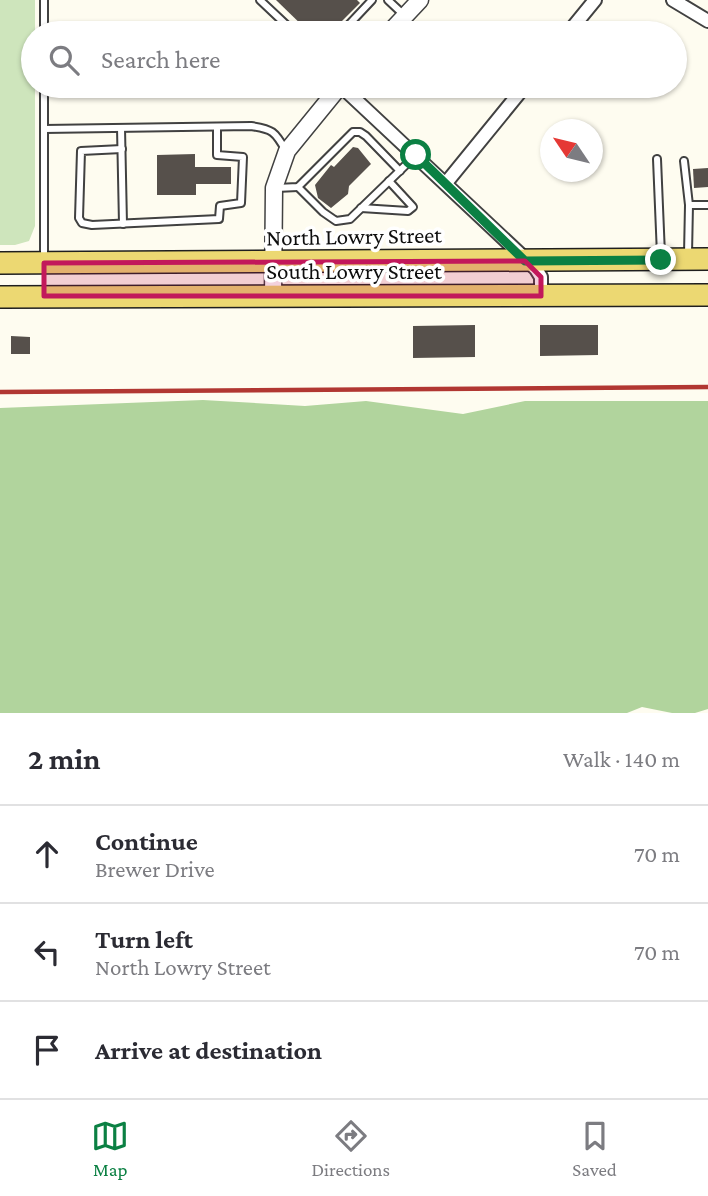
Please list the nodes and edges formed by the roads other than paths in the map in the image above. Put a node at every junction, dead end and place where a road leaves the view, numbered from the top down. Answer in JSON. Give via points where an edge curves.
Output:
{"nodes":[{"id":1,"x":44,"y":0,"type":"edge"},
{"id":2,"x":260,"y":0,"type":"edge"},
{"id":3,"x":372,"y":0,"type":"edge"},
{"id":4,"x":388,"y":0,"type":"edge"},
{"id":5,"x":420,"y":0,"type":"edge"},
{"id":6,"x":595,"y":0,"type":"edge"},
{"id":7,"x":673,"y":0,"type":"edge"},
{"id":8,"x":405,"y":16,"type":"junction"},
{"id":9,"x":44,"y":21,"type":"edge"},
{"id":10,"x":282,"y":21,"type":"edge"},
{"id":11,"x":352,"y":21,"type":"edge"},
{"id":12,"x":400,"y":21,"type":"edge"},
{"id":13,"x":578,"y":21,"type":"edge"},
{"id":14,"x":708,"y":21,"type":"edge"},
{"id":15,"x":44,"y":98,"type":"edge"},
{"id":16,"x":330,"y":98,"type":"edge"},
{"id":17,"x":353,"y":98,"type":"edge"},
{"id":18,"x":515,"y":98,"type":"edge"},
{"id":19,"x":217,"y":127,"type":"junction"},
{"id":20,"x":121,"y":128,"type":"junction"},
{"id":21,"x":44,"y":129,"type":"junction"},
{"id":22,"x":122,"y":149,"type":"junction"},
{"id":23,"x":287,"y":152,"type":"junction"},
{"id":24,"x":416,"y":155,"type":"junction"},
{"id":25,"x":657,"y":159,"type":"dead end"},
{"id":26,"x":684,"y":161,"type":"dead end"},
{"id":27,"x":400,"y":170,"type":"junction"},
{"id":28,"x":389,"y":181,"type":"junction"},
{"id":29,"x":446,"y":183,"type":"junction"},
{"id":30,"x":298,"y":187,"type":"junction"},
{"id":31,"x":274,"y":188,"type":"junction"},
{"id":32,"x":689,"y":205,"type":"junction"},
{"id":33,"x":708,"y":205,"type":"edge"},
{"id":34,"x":361,"y":208,"type":"junction"},
{"id":35,"x":123,"y":224,"type":"junction"},
{"id":36,"x":698,"y":259,"type":"edge"},
{"id":37,"x":661,"y":260,"type":"junction"},
{"id":38,"x":525,"y":261,"type":"junction"},
{"id":39,"x":44,"y":262,"type":"junction"},
{"id":40,"x":0,"y":263,"type":"edge"},
{"id":41,"x":273,"y":263,"type":"junction"},
{"id":42,"x":708,"y":295,"type":"edge"},
{"id":43,"x":44,"y":296,"type":"junction"},
{"id":44,"x":541,"y":296,"type":"junction"},
{"id":45,"x":0,"y":297,"type":"edge"},
{"id":46,"x":273,"y":298,"type":"junction"}],
"edges":[{"from":1,"to":9,"type":"lane"},
{"from":2,"to":10,"type":"lane"},
{"from":3,"to":11,"type":"lane"},
{"from":4,"to":8,"type":"lane"},
{"from":5,"to":8,"type":"street"},
{"from":6,"to":13,"type":"street"},
{"from":7,"to":14,"type":"street"},
{"from":8,"to":12,"type":"street"},
{"from":15,"to":21,"type":"lane"},
{"from":16,"to":23,"type":"street"},
{"from":17,"to":24,"type":"street"},
{"from":18,"to":29,"type":"street"},
{"from":19,"to":20,"type":"lane"},
{"from":19,"to":23,"type":"lane","via":[[270,129]]},
{"from":19,"to":35,"type":"lane","via":[[217,155],[243,157],[241,203],[220,206],[219,219]]},
{"from":20,"to":21,"type":"lane"},
{"from":20,"to":22,"type":"lane"},
{"from":21,"to":39,"type":"lane"},
{"from":22,"to":35,"type":"lane"},
{"from":22,"to":35,"type":"lane","via":[[81,151],[79,218],[88,225]]},
{"from":23,"to":31,"type":"street"},
{"from":24,"to":27,"type":"lane"},
{"from":24,"to":29,"type":"street"},
{"from":25,"to":37,"type":"lane"},
{"from":26,"to":32,"type":"lane"},
{"from":27,"to":28,"type":"lane"},
{"from":27,"to":30,"type":"lane","via":[[366,136],[353,132]]},
{"from":28,"to":34,"type":"lane"},
{"from":28,"to":34,"type":"lane","via":[[413,207],[408,211]]},
{"from":29,"to":38,"type":"street"},
{"from":30,"to":31,"type":"lane"},
{"from":30,"to":34,"type":"lane","via":[[336,221],[350,219]]},
{"from":31,"to":41,"type":"street"},
{"from":32,"to":33,"type":"lane"},
{"from":32,"to":36,"type":"lane"},
{"from":36,"to":37,"type":"main road","name":"North Lowry Street"},
{"from":37,"to":38,"type":"main road","name":"North Lowry Street"},
{"from":38,"to":41,"type":"main road","name":"North Lowry Street"},
{"from":38,"to":44,"type":"street","via":[[541,277]]},
{"from":39,"to":40,"type":"main road","name":"North Lowry Street"},
{"from":39,"to":41,"type":"main road","name":"North Lowry Street"},
{"from":39,"to":43,"type":"main road"},
{"from":41,"to":46,"type":"street"},
{"from":42,"to":44,"type":"main road","name":"South Lowry Street"},
{"from":43,"to":45,"type":"main road","name":"South Lowry Street"},
{"from":43,"to":46,"type":"main road","name":"South Lowry Street"},
{"from":44,"to":46,"type":"main road","name":"South Lowry Street"}]}
